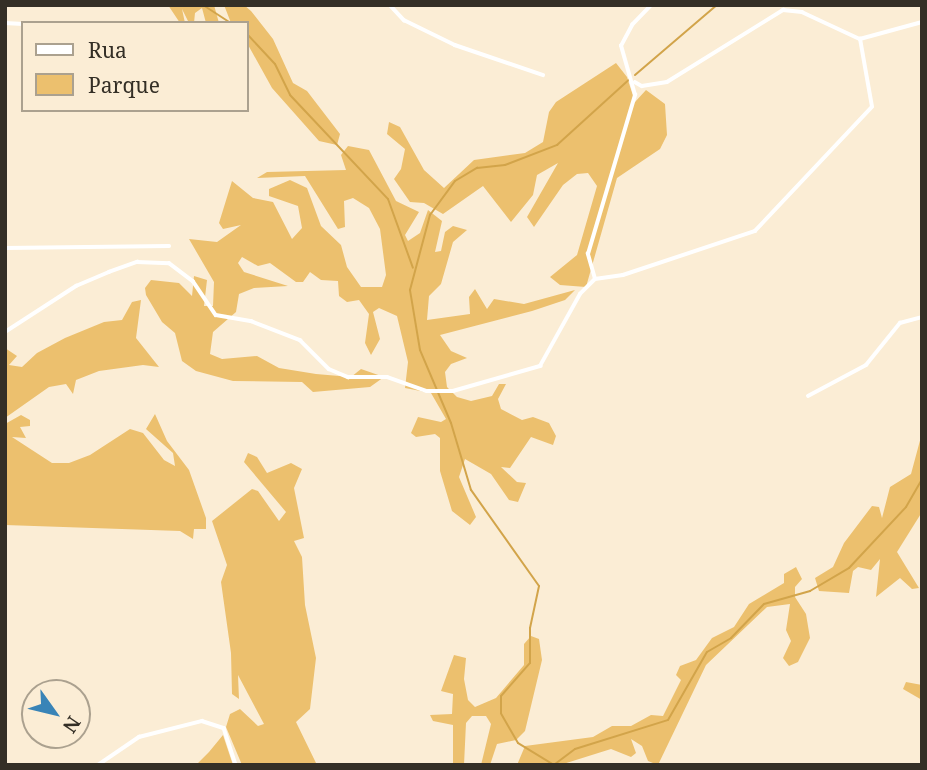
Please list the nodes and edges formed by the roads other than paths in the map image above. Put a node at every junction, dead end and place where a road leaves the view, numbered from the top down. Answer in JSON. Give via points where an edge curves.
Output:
{"nodes":[{"id":1,"x":390,"y":5,"type":"edge"},
{"id":2,"x":651,"y":5,"type":"edge"},
{"id":3,"x":922,"y":22,"type":"edge"},
{"id":4,"x":860,"y":39,"type":"junction"},
{"id":5,"x":542,"y":75,"type":"dead end"},
{"id":6,"x":633,"y":81,"type":"junction"},
{"id":7,"x":169,"y":246,"type":"dead end"},
{"id":8,"x":5,"y":248,"type":"edge"},
{"id":9,"x":594,"y":279,"type":"junction"},
{"id":10,"x":922,"y":317,"type":"edge"},
{"id":11,"x":5,"y":332,"type":"edge"},
{"id":12,"x":808,"y":396,"type":"dead end"},
{"id":13,"x":98,"y":765,"type":"edge"},
{"id":14,"x":236,"y":765,"type":"edge"}],
"edges":[{"from":1,"to":5,"type":"street","via":[[410,24],[455,45]]},
{"from":2,"to":6,"type":"street","via":[[632,25],[621,46]]},
{"from":3,"to":4,"type":"street"},
{"from":4,"to":6,"type":"street","via":[[802,12],[783,10],[667,82],[642,86]]},
{"from":4,"to":9,"type":"street","via":[[872,107],[755,231],[623,275]]},
{"from":6,"to":9,"type":"street","via":[[635,95],[588,254]]},
{"from":7,"to":8,"type":"street"},
{"from":9,"to":11,"type":"street","via":[[581,293],[540,366],[488,384],[445,392],[420,390],[387,377],[348,377],[329,369],[300,340],[251,321],[216,315],[193,281],[169,263],[137,262],[109,272],[76,286]]},
{"from":10,"to":12,"type":"street","via":[[900,323],[866,365]]},
{"from":13,"to":14,"type":"street","via":[[139,737],[202,721],[225,728]]}]}
